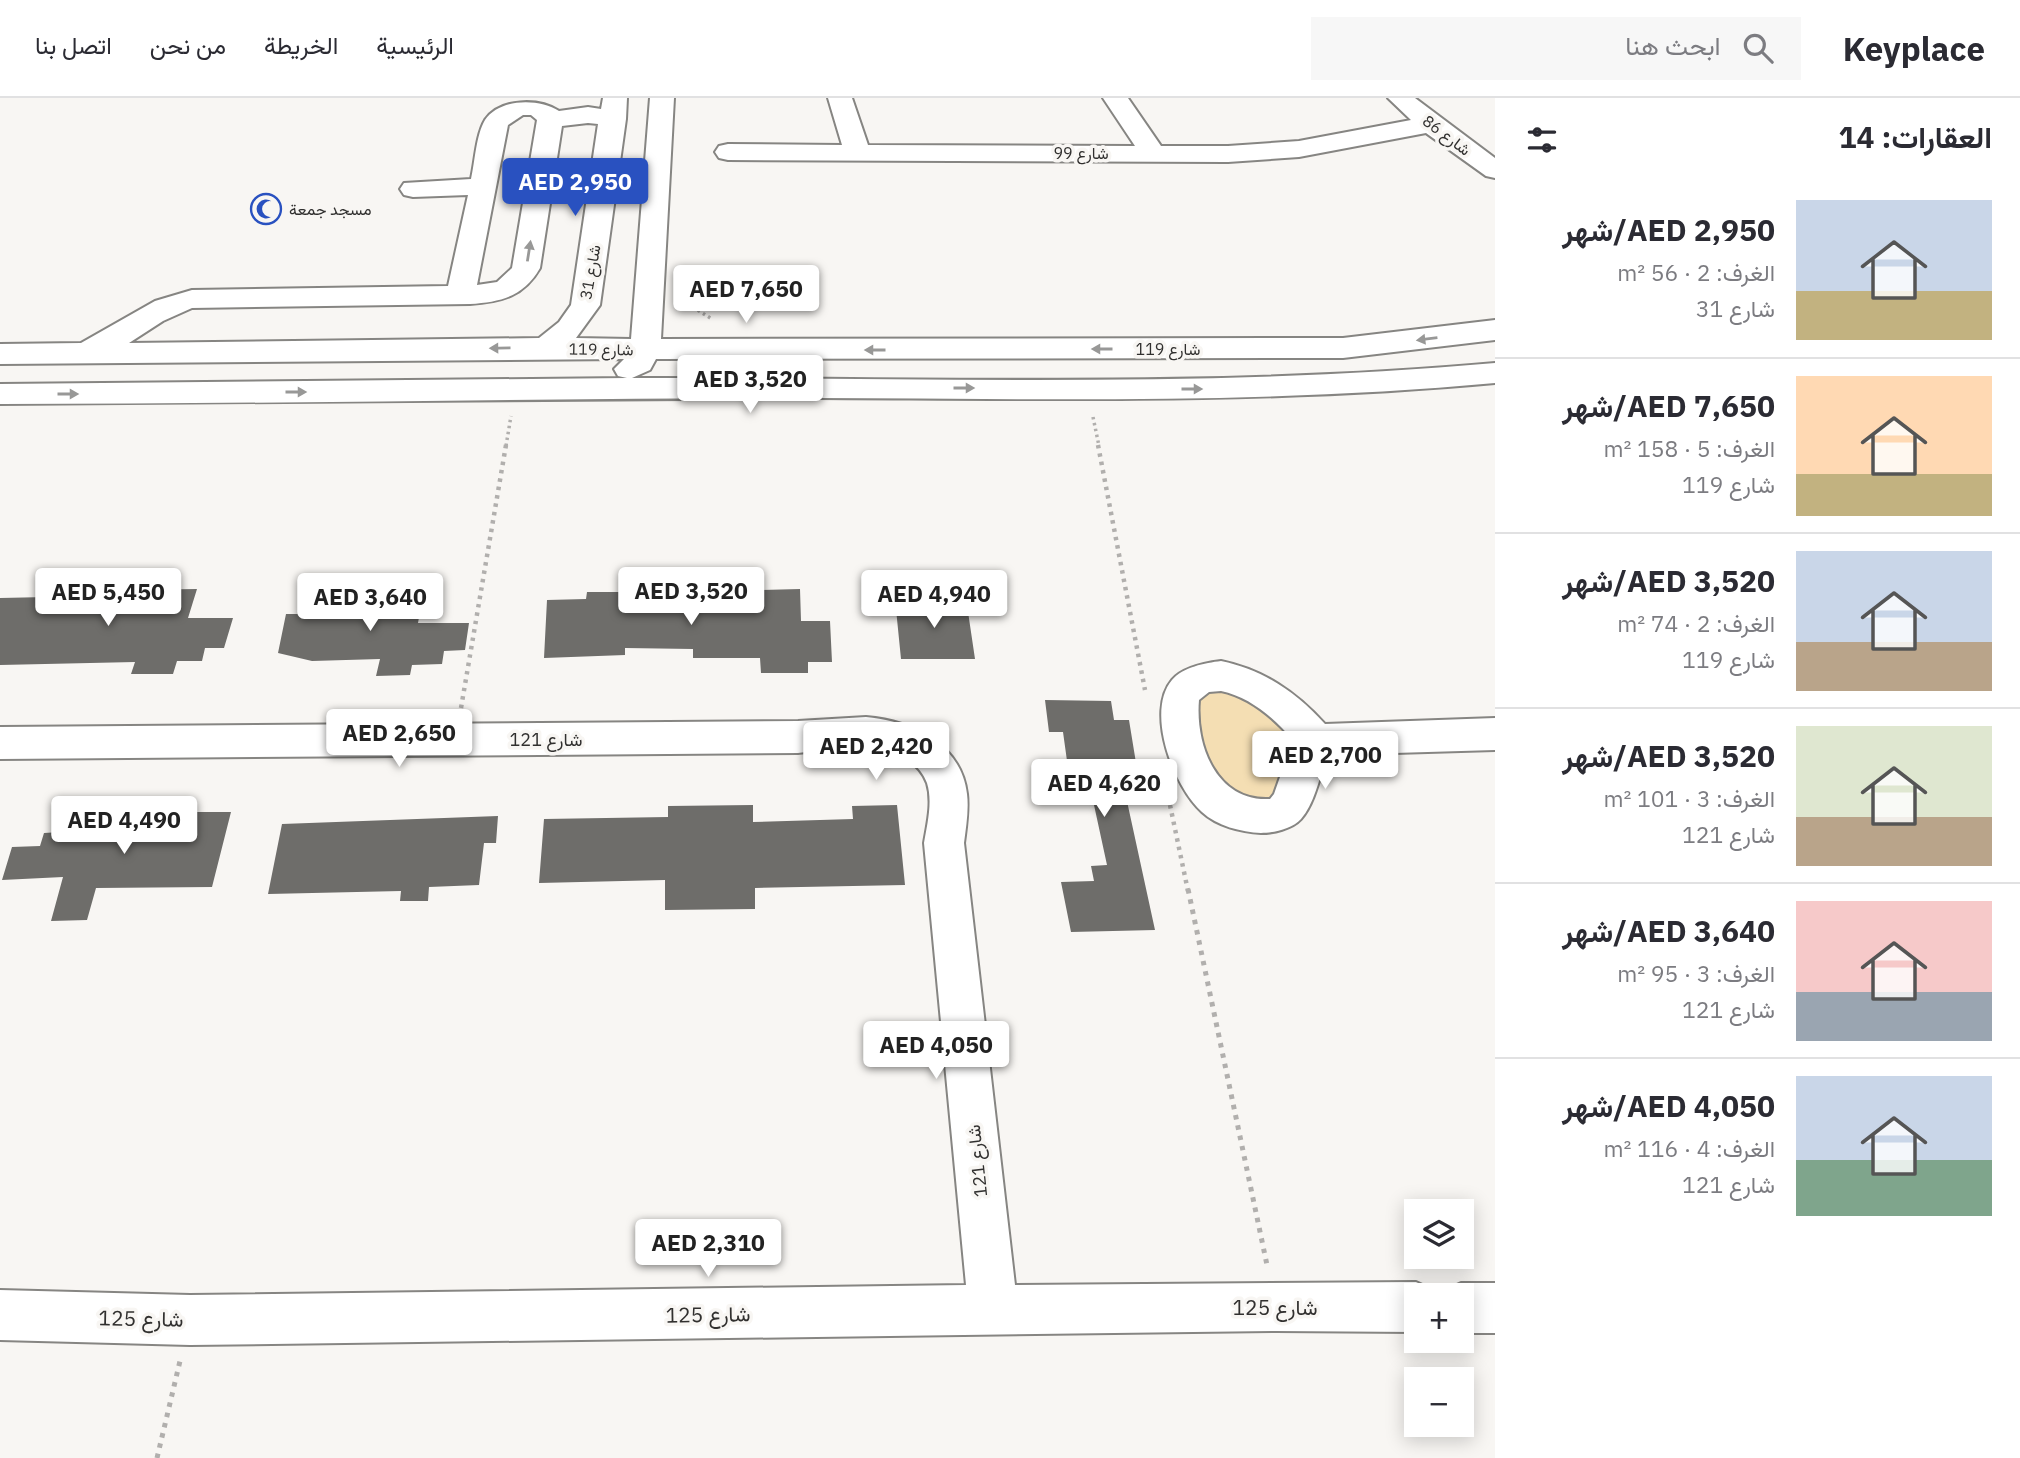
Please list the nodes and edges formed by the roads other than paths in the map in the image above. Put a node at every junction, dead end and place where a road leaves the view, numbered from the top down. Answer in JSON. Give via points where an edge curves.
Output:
{"nodes":[{"id":1,"x":662,"y":98,"type":"edge"},
{"id":2,"x":840,"y":98,"type":"edge"},
{"id":3,"x":1115,"y":98,"type":"edge"},
{"id":4,"x":1400,"y":98,"type":"edge"},
{"id":5,"x":608,"y":105,"type":"edge"},
{"id":6,"x":545,"y":114,"type":"junction"},
{"id":7,"x":1431,"y":124,"type":"junction"},
{"id":8,"x":728,"y":152,"type":"dead end"},
{"id":9,"x":857,"y":152,"type":"junction"},
{"id":10,"x":1153,"y":153,"type":"junction"},
{"id":11,"x":1495,"y":170,"type":"edge"},
{"id":12,"x":483,"y":187,"type":"junction"},
{"id":13,"x":413,"y":189,"type":"dead end"},
{"id":14,"x":461,"y":295,"type":"junction"},
{"id":15,"x":157,"y":310,"type":"junction"},
{"id":16,"x":1495,"y":330,"type":"edge"},
{"id":17,"x":546,"y":348,"type":"junction"},
{"id":18,"x":645,"y":349,"type":"junction"},
{"id":19,"x":169,"y":352,"type":"junction"},
{"id":20,"x":80,"y":353,"type":"junction"},
{"id":21,"x":0,"y":354,"type":"edge"},
{"id":22,"x":1495,"y":373,"type":"edge"},
{"id":23,"x":504,"y":391,"type":"junction"},
{"id":24,"x":0,"y":394,"type":"edge"},
{"id":25,"x":1495,"y":734,"type":"edge"},
{"id":26,"x":1313,"y":740,"type":"dead end"},
{"id":27,"x":0,"y":743,"type":"edge"},
{"id":28,"x":1404,"y":1307,"type":"edge"},
{"id":29,"x":1474,"y":1308,"type":"edge"},
{"id":30,"x":1495,"y":1308,"type":"edge"},
{"id":31,"x":993,"y":1311,"type":"junction"},
{"id":32,"x":0,"y":1315,"type":"edge"}],
"edges":[{"from":1,"to":18,"type":"street"},
{"from":2,"to":9,"type":"street"},
{"from":3,"to":10,"type":"street"},
{"from":4,"to":7,"type":"street","name":"شارع 86"},
{"from":5,"to":6,"type":"street","via":[[588,115]]},
{"from":5,"to":17,"type":"street","name":"شارع 31","via":[[585,305],[569,329]]},
{"from":6,"to":12,"type":"street","via":[[523,107],[500,117]]},
{"from":14,"to":6,"type":"street","one_way":true,"via":[[501,291],[523,275]]},
{"from":7,"to":10,"type":"street","name":"شارع 99","via":[[1298,149]]},
{"from":7,"to":11,"type":"street","name":"شارع 86"},
{"from":8,"to":9,"type":"street","name":"شارع 99"},
{"from":9,"to":10,"type":"street","name":"شارع 99"},
{"from":12,"to":13,"type":"street"},
{"from":12,"to":14,"type":"street"},
{"from":14,"to":15,"type":"street","via":[[192,299]]},
{"from":15,"to":19,"type":"street","via":[[157,333]]},
{"from":15,"to":20,"type":"street","via":[[117,338]]},
{"from":16,"to":18,"type":"street","name":"شارع 119","one_way":true,"via":[[1343,348]]},
{"from":17,"to":18,"type":"street","name":"شارع 119"},
{"from":17,"to":19,"type":"street","name":"شارع 119","one_way":true},
{"from":18,"to":23,"type":"street","via":[[639,363],[613,376],[515,383]]},
{"from":19,"to":20,"type":"street","name":"شارع 119"},
{"from":20,"to":21,"type":"street","name":"شارع 119"},
{"from":23,"to":22,"type":"street","one_way":true,"via":[[1352,385]]},
{"from":24,"to":23,"type":"street","one_way":true},
{"from":25,"to":26,"type":"street"},
{"from":27,"to":31,"type":"street","name":"شارع 121","via":[[798,737],[873,748],[899,760],[920,782],[944,844]]},
{"from":28,"to":31,"type":"street","name":"شارع 125"},
{"from":29,"to":30,"type":"street"},
{"from":31,"to":32,"type":"street","name":"شارع 125","via":[[190,1320]]}]}
